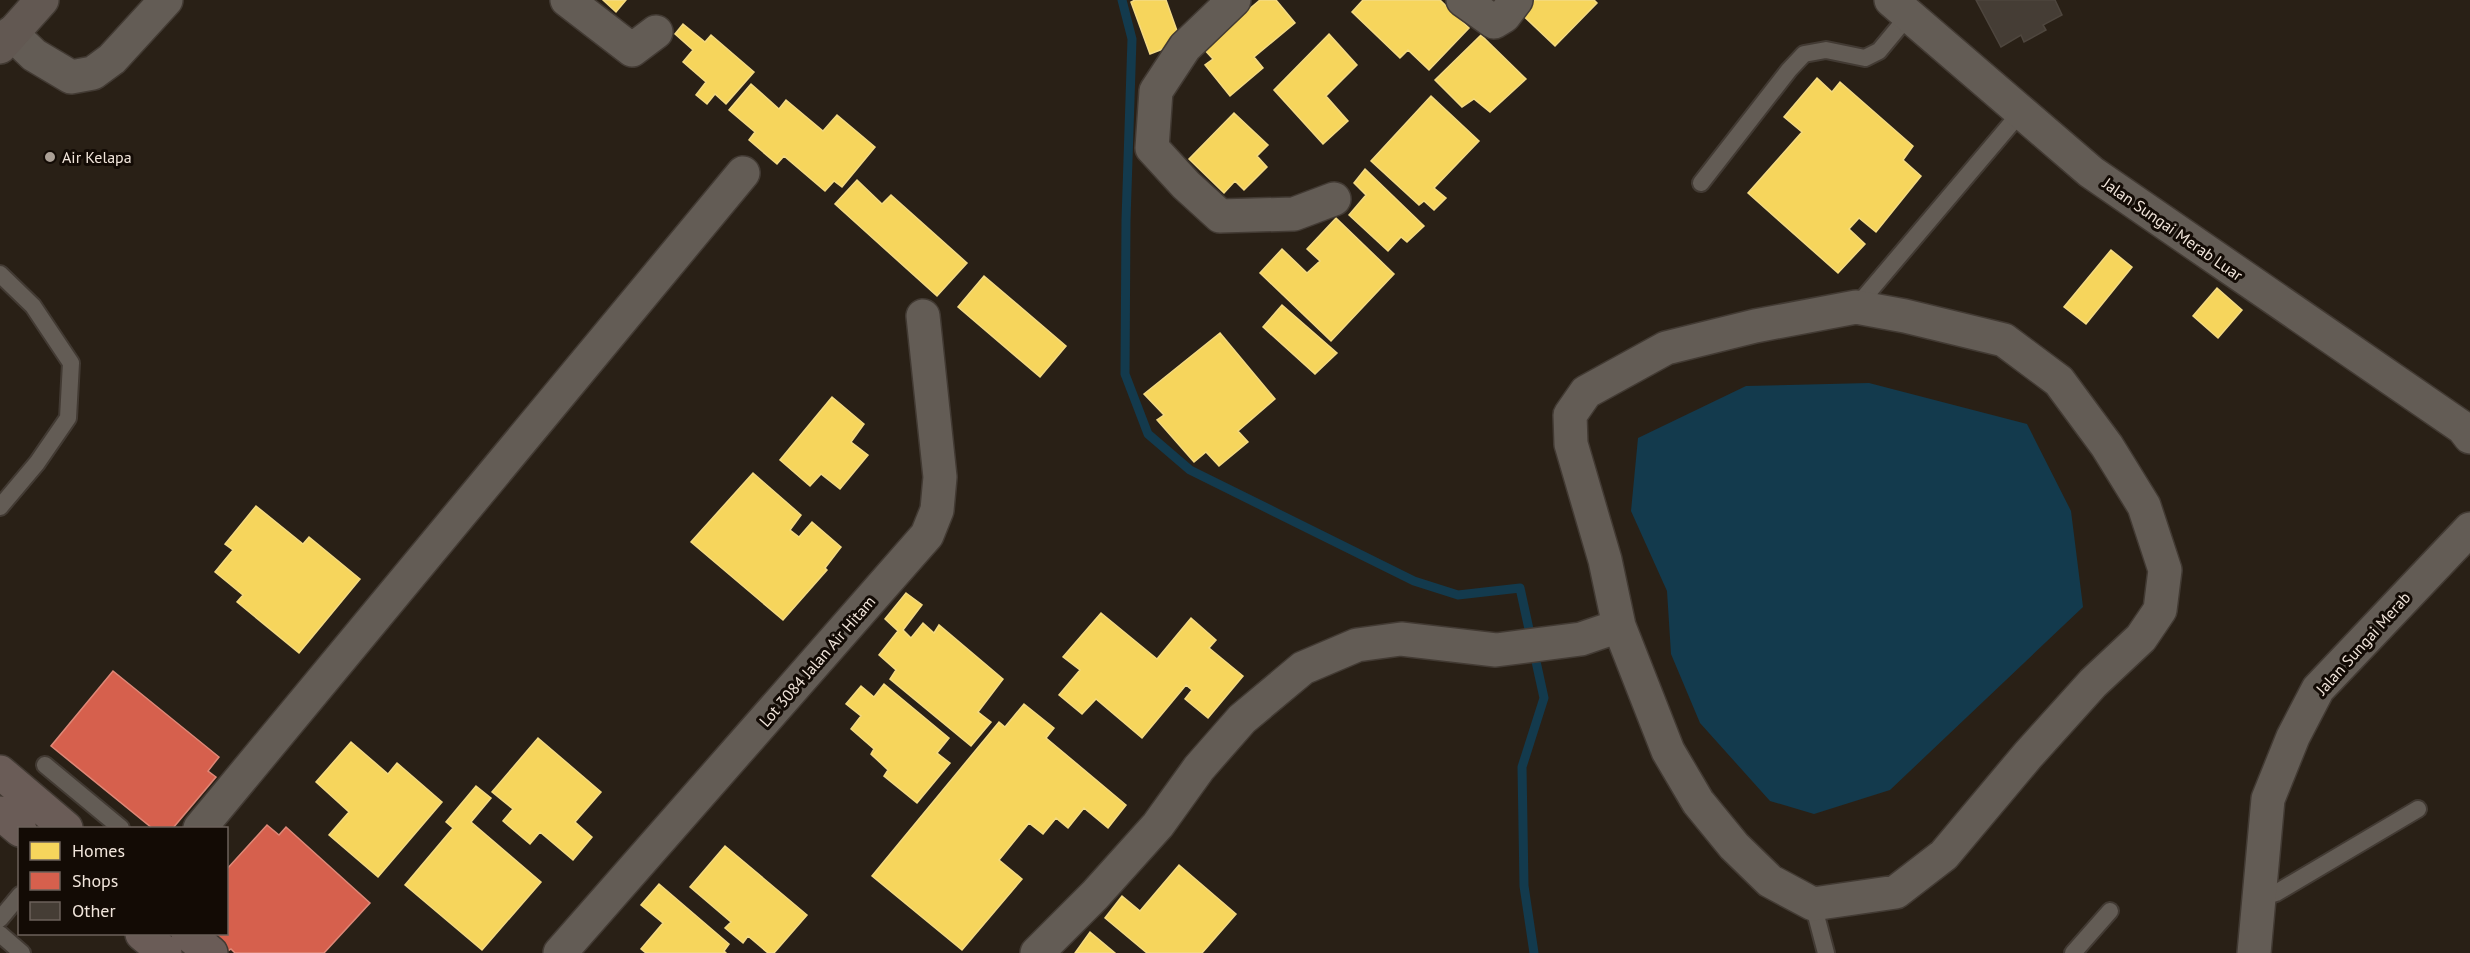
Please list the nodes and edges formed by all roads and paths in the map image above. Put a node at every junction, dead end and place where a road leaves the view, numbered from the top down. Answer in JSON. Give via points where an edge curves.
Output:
{"nodes":[{"id":1,"x":42,"y":0,"type":"edge"},
{"id":2,"x":166,"y":0,"type":"edge"},
{"id":3,"x":567,"y":0,"type":"edge"},
{"id":4,"x":1234,"y":0,"type":"edge"},
{"id":5,"x":1463,"y":0,"type":"edge"},
{"id":6,"x":1516,"y":0,"type":"edge"},
{"id":7,"x":1899,"y":8,"type":"edge"},
{"id":8,"x":656,"y":32,"type":"dead end"},
{"id":9,"x":6,"y":40,"type":"edge"},
{"id":10,"x":2020,"y":112,"type":"junction"},
{"id":11,"x":743,"y":173,"type":"dead end"},
{"id":12,"x":1701,"y":183,"type":"dead end"},
{"id":13,"x":1334,"y":199,"type":"dead end"},
{"id":14,"x":0,"y":274,"type":"edge"},
{"id":15,"x":1856,"y":307,"type":"junction"},
{"id":16,"x":923,"y":316,"type":"dead end"},
{"id":17,"x":2470,"y":437,"type":"edge"},
{"id":18,"x":0,"y":507,"type":"edge"},
{"id":19,"x":2470,"y":529,"type":"edge"},
{"id":20,"x":1619,"y":626,"type":"junction"},
{"id":21,"x":45,"y":765,"type":"dead end"},
{"id":22,"x":0,"y":772,"type":"edge"},
{"id":23,"x":2418,"y":809,"type":"dead end"},
{"id":24,"x":0,"y":813,"type":"edge"},
{"id":25,"x":65,"y":827,"type":"edge"},
{"id":26,"x":120,"y":827,"type":"edge"},
{"id":27,"x":201,"y":827,"type":"edge"},
{"id":28,"x":18,"y":828,"type":"edge"},
{"id":29,"x":18,"y":897,"type":"edge"},
{"id":30,"x":2258,"y":899,"type":"junction"},
{"id":31,"x":1813,"y":904,"type":"junction"},
{"id":32,"x":2110,"y":911,"type":"dead end"},
{"id":33,"x":0,"y":919,"type":"edge"},
{"id":34,"x":0,"y":934,"type":"edge"},
{"id":35,"x":144,"y":935,"type":"edge"},
{"id":36,"x":191,"y":935,"type":"edge"},
{"id":37,"x":22,"y":953,"type":"edge"},
{"id":38,"x":165,"y":953,"type":"edge"},
{"id":39,"x":211,"y":953,"type":"edge"},
{"id":40,"x":560,"y":953,"type":"edge"},
{"id":41,"x":1037,"y":953,"type":"edge"},
{"id":42,"x":1826,"y":953,"type":"edge"},
{"id":43,"x":2073,"y":953,"type":"edge"},
{"id":44,"x":2254,"y":953,"type":"edge"}],
"edges":[{"from":1,"to":9,"type":"main road"},
{"from":2,"to":9,"type":"street","via":[[112,59],[93,73],[71,77]]},
{"from":3,"to":8,"type":"street","via":[[632,50]]},
{"from":4,"to":13,"type":"street","via":[[1185,47],[1156,91],[1152,148],[1220,216],[1294,214]]},
{"from":5,"to":6,"type":"street","via":[[1494,22]]},
{"from":7,"to":10,"type":"street","name":"Jalan Sungai Merab Luar"},
{"from":7,"to":12,"type":"lane","via":[[1879,51],[1865,58],[1826,50],[1804,54]]},
{"from":10,"to":15,"type":"lane"},
{"from":10,"to":17,"type":"street","name":"Jalan Sungai Merab Luar","via":[[2091,172],[2463,428]]},
{"from":11,"to":27,"type":"street"},
{"from":14,"to":18,"type":"lane","via":[[33,306],[71,363],[68,418]]},
{"from":15,"to":20,"type":"street","via":[[1666,348],[1586,392],[1570,415],[1571,444],[1605,560]]},
{"from":15,"to":31,"type":"street","via":[[2004,340],[2059,381],[2107,446],[2144,506],[2165,570],[2160,610],[2141,638],[2093,683],[1944,855],[1896,892]]},
{"from":16,"to":40,"type":"street","name":"Lot 3084 Jalan Air Hitam","via":[[940,477],[937,510],[927,535]]},
{"from":19,"to":30,"type":"street","name":"Jalan Sungai Merab","via":[[2318,688],[2268,799]]},
{"from":20,"to":31,"type":"street","via":[[1668,751],[1698,802],[1734,846],[1770,881]]},
{"from":20,"to":41,"type":"street","via":[[1581,639],[1496,650],[1401,639],[1357,645],[1303,668],[1242,719],[1199,768],[1158,825]]},
{"from":21,"to":26,"type":"lane"},
{"from":22,"to":25,"type":"main road"},
{"from":23,"to":30,"type":"lane","via":[[2276,893]]},
{"from":24,"to":28,"type":"main road"},
{"from":29,"to":33,"type":"lane"},
{"from":30,"to":44,"type":"street","name":"Jalan Sungai Merab"},
{"from":31,"to":42,"type":"lane"},
{"from":32,"to":43,"type":"lane"},
{"from":34,"to":37,"type":"lane"},
{"from":35,"to":38,"type":"main road"},
{"from":36,"to":39,"type":"main road"}]}
